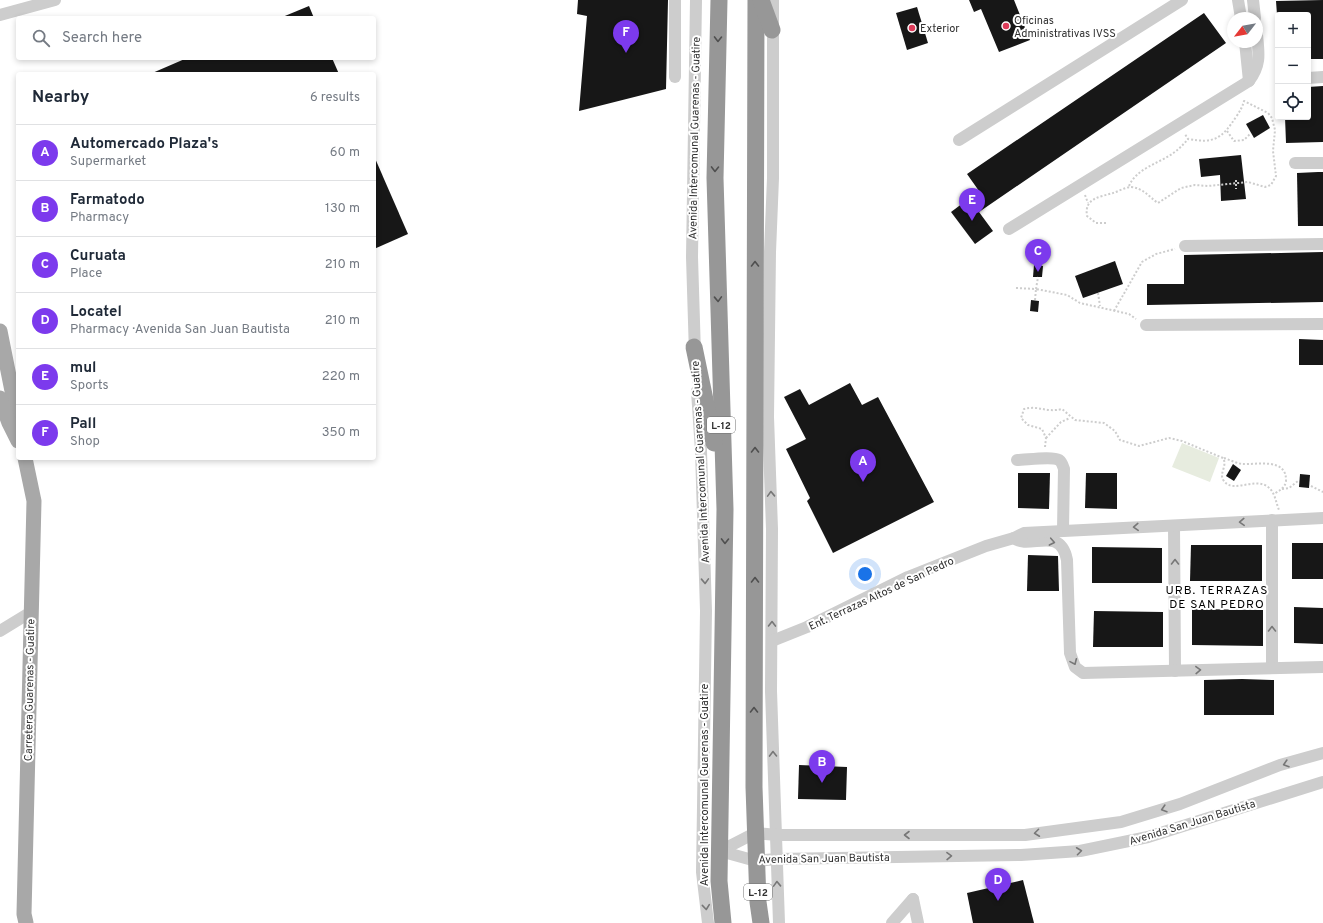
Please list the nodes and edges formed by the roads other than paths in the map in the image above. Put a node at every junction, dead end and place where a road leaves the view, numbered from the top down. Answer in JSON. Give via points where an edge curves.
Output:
{"nodes":[{"id":1,"x":55,"y":0,"type":"edge"},
{"id":2,"x":675,"y":0,"type":"edge"},
{"id":3,"x":696,"y":0,"type":"edge"},
{"id":4,"x":719,"y":0,"type":"edge"},
{"id":5,"x":756,"y":0,"type":"edge"},
{"id":6,"x":761,"y":0,"type":"edge"},
{"id":7,"x":773,"y":0,"type":"edge"},
{"id":8,"x":1182,"y":0,"type":"edge"},
{"id":9,"x":1238,"y":0,"type":"edge"},
{"id":10,"x":1253,"y":0,"type":"edge"},
{"id":11,"x":1240,"y":12,"type":"edge"},
{"id":12,"x":1254,"y":12,"type":"edge"},
{"id":13,"x":0,"y":15,"type":"edge"},
{"id":14,"x":772,"y":30,"type":"junction"},
{"id":15,"x":1245,"y":48,"type":"edge"},
{"id":16,"x":1259,"y":48,"type":"edge"},
{"id":17,"x":675,"y":77,"type":"dead end"},
{"id":18,"x":1323,"y":77,"type":"edge"},
{"id":19,"x":1311,"y":78,"type":"edge"},
{"id":20,"x":1248,"y":81,"type":"junction"},
{"id":21,"x":959,"y":140,"type":"dead end"},
{"id":22,"x":1295,"y":163,"type":"dead end"},
{"id":23,"x":1323,"y":163,"type":"edge"},
{"id":24,"x":1009,"y":229,"type":"dead end"},
{"id":25,"x":1323,"y":244,"type":"edge"},
{"id":26,"x":1186,"y":246,"type":"road end"},
{"id":27,"x":1323,"y":324,"type":"edge"},
{"id":28,"x":1146,"y":325,"type":"road end"},
{"id":29,"x":0,"y":331,"type":"edge"},
{"id":30,"x":694,"y":347,"type":"junction"},
{"id":31,"x":3,"y":361,"type":"edge"},
{"id":32,"x":5,"y":383,"type":"edge"},
{"id":33,"x":0,"y":398,"type":"edge"},
{"id":34,"x":16,"y":415,"type":"edge"},
{"id":35,"x":16,"y":437,"type":"edge"},
{"id":36,"x":25,"y":460,"type":"edge"},
{"id":37,"x":1017,"y":460,"type":"dead end"},
{"id":38,"x":725,"y":509,"type":"junction"},
{"id":39,"x":1323,"y":518,"type":"edge"},
{"id":40,"x":1277,"y":520,"type":"junction"},
{"id":41,"x":1174,"y":526,"type":"junction"},
{"id":42,"x":1064,"y":530,"type":"junction"},
{"id":43,"x":1014,"y":538,"type":"junction"},
{"id":44,"x":31,"y":612,"type":"junction"},
{"id":45,"x":0,"y":631,"type":"edge"},
{"id":46,"x":772,"y":641,"type":"junction"},
{"id":47,"x":1323,"y":667,"type":"edge"},
{"id":48,"x":1272,"y":668,"type":"junction"},
{"id":49,"x":1175,"y":671,"type":"junction"},
{"id":50,"x":1323,"y":753,"type":"edge"},
{"id":51,"x":1323,"y":782,"type":"edge"},
{"id":52,"x":755,"y":833,"type":"junction"},
{"id":53,"x":777,"y":835,"type":"junction"},
{"id":54,"x":720,"y":851,"type":"junction"},
{"id":55,"x":776,"y":859,"type":"junction"},
{"id":56,"x":756,"y":861,"type":"junction"},
{"id":57,"x":719,"y":881,"type":"junction"},
{"id":58,"x":26,"y":923,"type":"edge"},
{"id":59,"x":708,"y":923,"type":"edge"},
{"id":60,"x":716,"y":923,"type":"edge"},
{"id":61,"x":723,"y":923,"type":"edge"},
{"id":62,"x":761,"y":923,"type":"edge"},
{"id":63,"x":779,"y":923,"type":"edge"},
{"id":64,"x":892,"y":923,"type":"edge"},
{"id":65,"x":918,"y":923,"type":"edge"}],
"edges":[{"from":1,"to":13,"type":"street"},
{"from":2,"to":17,"type":"street"},
{"from":3,"to":30,"type":"street","name":"Avenida Intercomunal Guarenas - Guatire","number":"L-12","via":[[692,257]]},
{"from":4,"to":38,"type":"highway","name":"Avenida Intercomunal Guarenas - Guatire","number":"L-12","one_way":true,"via":[[715,178]]},
{"from":52,"to":5,"type":"highway","number":"L-12","one_way":true},
{"from":6,"to":14,"type":"highway"},
{"from":7,"to":14,"type":"street","number":"L-12"},
{"from":8,"to":21,"type":"street"},
{"from":9,"to":11,"type":"street"},
{"from":10,"to":12,"type":"street"},
{"from":46,"to":14,"type":"street","number":"L-12","one_way":true,"via":[[768,417],[773,178]]},
{"from":15,"to":20,"type":"street"},
{"from":16,"to":20,"type":"street","via":[[1256,71]]},
{"from":18,"to":19,"type":"street"},
{"from":20,"to":24,"type":"street"},
{"from":22,"to":23,"type":"street"},
{"from":25,"to":26,"type":"street"},
{"from":27,"to":28,"type":"street"},
{"from":29,"to":31,"type":"main road"},
{"from":30,"to":38,"type":"highway"},
{"from":30,"to":59,"type":"street","name":"Avenida Intercomunal Guarenas - Guatire","number":"L-12","one_way":true,"via":[[701,451],[706,611],[702,872]]},
{"from":31,"to":32,"type":"main road"},
{"from":32,"to":34,"type":"main road"},
{"from":33,"to":35,"type":"main road"},
{"from":36,"to":44,"type":"main road","name":"Carretera Guarenas - Guatire","via":[[34,501]]},
{"from":37,"to":42,"type":"street","via":[[1058,460],[1063,466]]},
{"from":38,"to":54,"type":"highway","name":"Avenida Intercomunal Guarenas - Guatire","number":"L-12","one_way":true},
{"from":39,"to":40,"type":"street","name":"Ent. Terrazas Altos de San Pedro"},
{"from":40,"to":41,"type":"street","name":"Ent. Terrazas Altos de San Pedro","one_way":true},
{"from":48,"to":40,"type":"street","one_way":true},
{"from":41,"to":42,"type":"street","name":"Ent. Terrazas Altos de San Pedro","one_way":true},
{"from":49,"to":41,"type":"street","one_way":true},
{"from":42,"to":43,"type":"street","name":"Ent. Terrazas Altos de San Pedro","via":[[1024,533]]},
{"from":43,"to":46,"type":"street","name":"Ent. Terrazas Altos de San Pedro","via":[[986,546],[908,577],[807,627]]},
{"from":43,"to":49,"type":"street","one_way":true,"via":[[1019,541],[1053,541],[1064,548],[1068,560],[1069,644],[1073,662],[1079,671],[1087,674]]},
{"from":44,"to":45,"type":"street"},
{"from":44,"to":58,"type":"main road","name":"Carretera Guarenas - Guatire","via":[[24,914]]},
{"from":53,"to":46,"type":"street","number":"L-12","one_way":true,"via":[[773,778]]},
{"from":47,"to":48,"type":"street"},
{"from":49,"to":48,"type":"street","one_way":true},
{"from":50,"to":53,"type":"street","name":"Avenida San Juan Bautista","one_way":true,"via":[[1280,765],[1180,804],[1121,822],[1025,835]]},
{"from":55,"to":51,"type":"street","name":"Avenida San Juan Bautista","one_way":true,"via":[[1022,855],[1080,851],[1148,837]]},
{"from":52,"to":53,"type":"street","name":"Avenida San Juan Bautista"},
{"from":52,"to":54,"type":"street"},
{"from":52,"to":56,"type":"highway","number":"L-12"},
{"from":53,"to":55,"type":"street","number":"L-12"},
{"from":54,"to":56,"type":"street","name":"Avenida San Juan Bautista"},
{"from":54,"to":57,"type":"highway","name":"Avenida Intercomunal Guarenas - Guatire","number":"L-12"},
{"from":55,"to":56,"type":"street","name":"Avenida San Juan Bautista"},
{"from":63,"to":55,"type":"street","number":"L-12","one_way":true},
{"from":56,"to":62,"type":"highway","number":"L-12"},
{"from":57,"to":60,"type":"highway"},
{"from":57,"to":61,"type":"highway","name":"Avenida Intercomunal Guarenas - Guatire","number":"L-12"},
{"from":64,"to":65,"type":"street","via":[[913,899]]}]}
